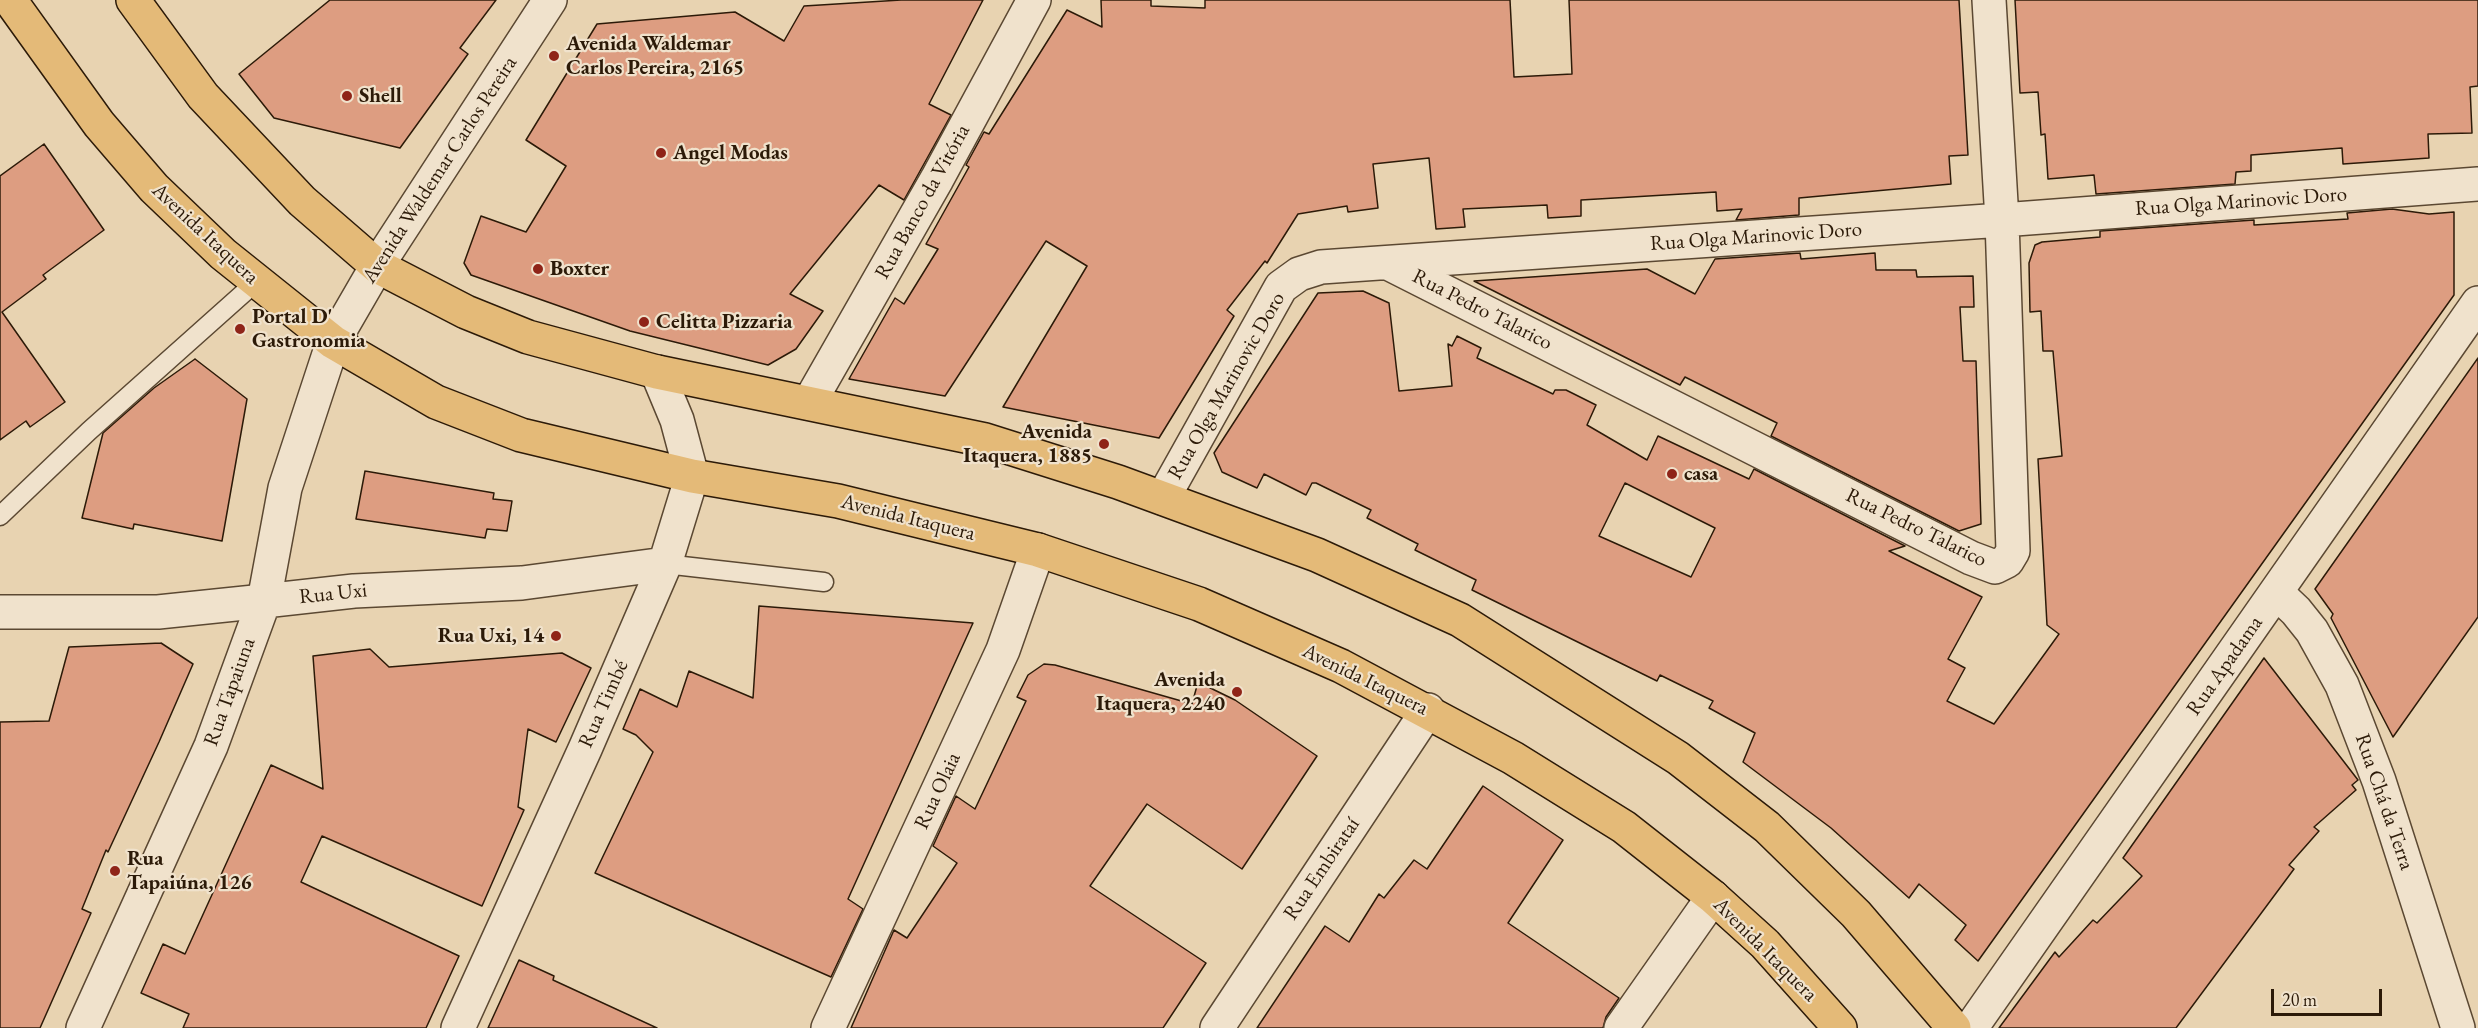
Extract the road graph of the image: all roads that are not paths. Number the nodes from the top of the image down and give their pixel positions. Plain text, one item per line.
1 (10, 0) edge
2 (133, 0) edge
3 (550, 0) edge
4 (1034, 0) edge
5 (1989, 0) edge
6 (2478, 184) edge
7 (2002, 220) junction
8 (1388, 262) junction
9 (377, 266) junction
10 (256, 282) junction
11 (2478, 303) edge
12 (333, 342) junction
13 (657, 372) junction
14 (809, 403) junction
15 (692, 476) junction
16 (1163, 498) junction
17 (0, 516) edge
18 (1038, 550) junction
19 (665, 564) junction
20 (824, 582) dead end
21 (2276, 592) junction
22 (264, 601) junction
23 (0, 612) edge
24 (1428, 710) junction
25 (1713, 897) junction
26 (83, 1028) edge
27 (458, 1028) edge
28 (828, 1028) edge
29 (1217, 1028) edge
30 (1621, 1028) edge
31 (1840, 1028) edge
32 (1954, 1028) edge
33 (1971, 1028) edge
34 (2458, 1028) edge

1 - 10 main road, Avenida Itaquera
2 - 9 main road
3 - 9 street, Avenida Waldemar Carlos Pereira
4 - 14 street, Rua Banco da Vitória
5 - 7 street, Rua Pedro Talarico
6 - 7 street, Rua Olga Marinovic Doro
7 - 8 street, Rua Olga Marinovic Doro
7 - 8 street, Rua Pedro Talarico
8 - 16 street, Rua Olga Marinovic Doro
9 - 12 street, Avenida Waldemar Carlos Pereira
9 - 13 main road
10 - 12 main road, Avenida Itaquera
10 - 17 lane
11 - 21 street, Rua Apadama
12 - 15 main road, Avenida Itaquera
12 - 22 street, Rua Tapaiuna
13 - 14 main road
13 - 15 street
14 - 16 main road
15 - 18 main road, Avenida Itaquera
15 - 19 street, Rua Timbé
16 - 32 main road
18 - 24 main road, Avenida Itaquera
18 - 28 street, Rua Olaia
19 - 20 lane
19 - 22 street, Rua Uxi
19 - 27 street, Rua Timbé
21 - 33 street, Rua Apadama
21 - 34 street, Rua Chá da Terra
22 - 23 street, Rua Uxi
22 - 26 street, Rua Tapaiuna
24 - 25 main road, Avenida Itaquera
24 - 29 street, Rua Embirataí
25 - 30 street
25 - 31 main road, Avenida Itaquera

